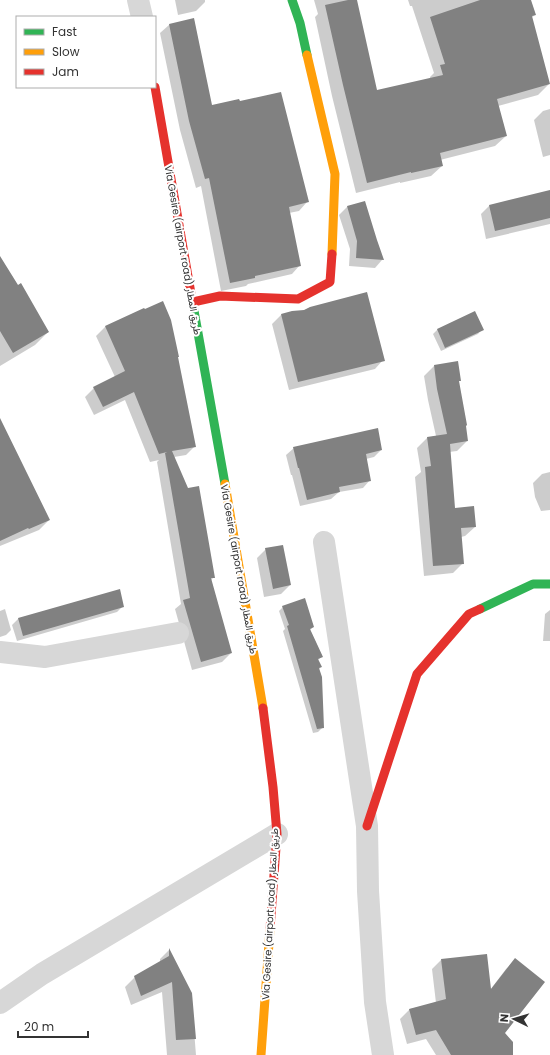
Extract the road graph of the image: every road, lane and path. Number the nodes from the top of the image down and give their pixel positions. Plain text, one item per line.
1 (138, 0) edge
2 (292, 0) edge
3 (142, 16) edge
4 (155, 88) edge
5 (193, 302) junction
6 (324, 542) dead end
7 (550, 584) edge
8 (178, 633) dead end
9 (0, 652) edge
10 (367, 826) junction
11 (277, 834) junction
12 (0, 1002) edge
13 (261, 1055) edge
14 (383, 1055) edge

1 - 3 street
2 - 5 street
4 - 5 street, Via Gesire (airport road) طريق المطار
5 - 11 street, Via Gesire (airport road) طريق المطار
6 - 10 street
7 - 10 street
8 - 9 street
10 - 14 street
11 - 12 street
11 - 13 street, Via Gesire (airport road) طريق المطار

